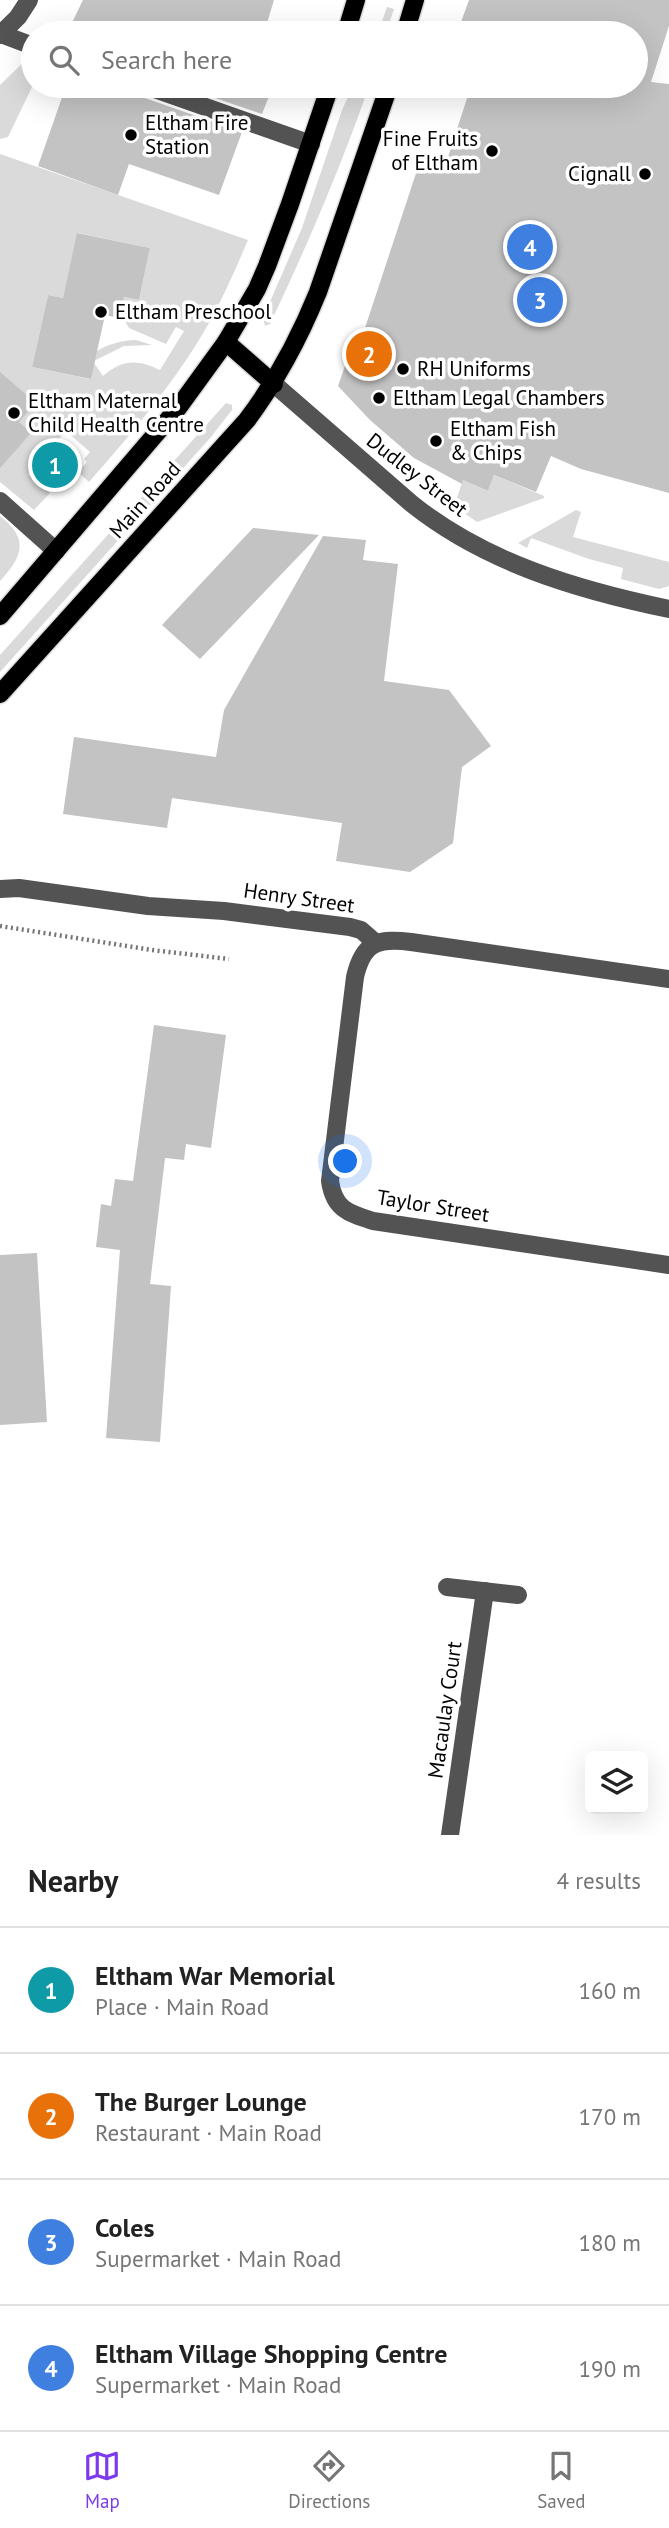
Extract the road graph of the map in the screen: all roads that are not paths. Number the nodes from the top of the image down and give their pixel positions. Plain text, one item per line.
1 (29, 0) edge
2 (356, 0) edge
3 (415, 0) edge
4 (350, 21) edge
5 (409, 21) edge
6 (1, 35) edge
7 (21, 42) edge
8 (180, 98) edge
9 (326, 98) edge
10 (384, 98) edge
11 (311, 144) junction
12 (226, 342) junction
13 (274, 384) junction
14 (0, 501) edge
15 (56, 551) junction
16 (669, 609) edge
17 (0, 615) edge
18 (0, 694) edge
19 (0, 889) edge
20 (376, 943) junction
21 (669, 979) edge
22 (669, 1265) edge
23 (447, 1587) dead end
24 (485, 1591) junction
25 (518, 1595) dead end
26 (450, 1835) edge

1 - 6 street
2 - 4 main road
3 - 5 main road
6 - 7 street
8 - 11 street
9 - 11 main road, Main Road
10 - 13 main road, Main Road
11 - 12 main road, Main Road
12 - 13 main road
12 - 15 main road, Main Road
13 - 16 street, Dudley Street
13 - 18 main road, Main Road
14 - 15 street
15 - 17 main road, Main Road
19 - 20 street, Henry Street
20 - 21 street
20 - 22 street, Taylor Street
23 - 24 street
24 - 25 street
24 - 26 street, Macaulay Court

